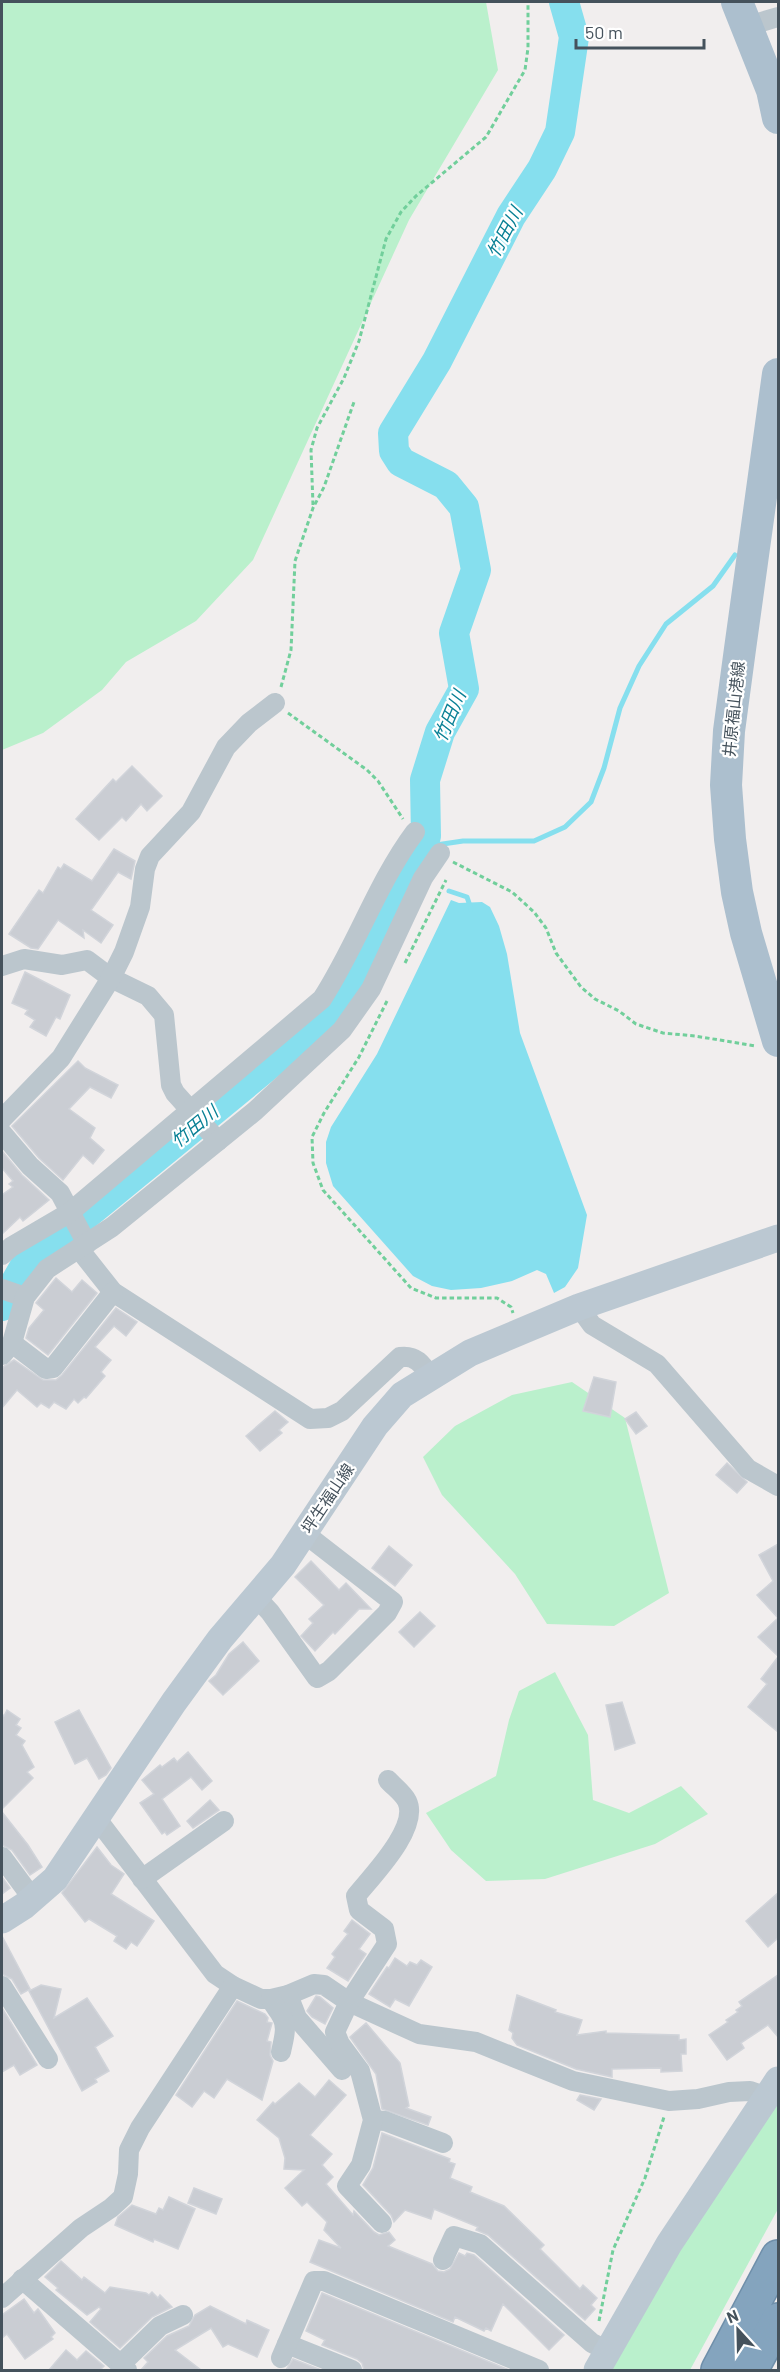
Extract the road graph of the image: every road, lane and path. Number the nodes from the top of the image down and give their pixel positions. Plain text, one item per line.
1 (528, 2) edge
2 (743, 14) edge
3 (778, 17) edge
4 (778, 118) edge
5 (778, 374) edge
6 (354, 402) dead end
7 (313, 508) junction
8 (275, 703) junction
9 (415, 832) joint
10 (447, 858) junction
11 (2, 966) edge
12 (402, 969) dead end
13 (111, 978) junction
14 (387, 1001) dead end
15 (772, 1044) edge
16 (193, 1112) junction
17 (2, 1119) edge
18 (2, 1133) edge
19 (215, 1138) junction
20 (70, 1215) junction
21 (778, 1238) edge
22 (83, 1243) junction
23 (2, 1255) edge
24 (2, 1289) edge
25 (113, 1292) junction
26 (23, 1296) junction
27 (579, 1307) junction
28 (521, 1332) junction
29 (7, 1349) edge
30 (430, 1376) junction
31 (778, 1486) edge
32 (304, 1533) junction
33 (256, 1597) junction
34 (388, 1780) dead end
35 (97, 1819) junction
36 (224, 1821) dead end
37 (2, 1857) edge
38 (142, 1880) junction
39 (33, 1899) junction
40 (2, 1920) edge
41 (2, 1986) edge
42 (232, 1986) junction
43 (280, 1997) junction
44 (349, 2002) junction
45 (281, 2052) dead end
46 (48, 2059) dead end
47 (342, 2070) dead end
48 (772, 2088) edge
49 (669, 2101) junction
50 (373, 2120) junction
51 (443, 2143) dead end
52 (382, 2223) dead end
53 (778, 2257) edge
54 (442, 2260) dead end
55 (22, 2279) junction
56 (2, 2298) edge
57 (183, 2315) dead end
58 (778, 2320) edge
59 (598, 2355) edge
60 (124, 2367) edge
61 (352, 2370) edge
62 (539, 2370) edge
63 (718, 2370) edge
64 (751, 2370) edge

1 - 7 path
2 - 3 street
2 - 4 main road
5 - 15 main road, 井原福山港線
6 - 7 path
7 - 8 path
8 - 9 path
8 - 13 street
9 - 16 street
10 - 12 path
10 - 15 path
10 - 19 street
11 - 13 street
13 - 16 street
13 - 17 street
14 - 28 path
16 - 19 street
16 - 20 street
18 - 20 street
19 - 22 street
20 - 22 street
20 - 23 street
21 - 27 main road, 坪生福山線
22 - 25 street
22 - 26 street
24 - 26 street
25 - 29 street
25 - 30 street
26 - 29 street
27 - 28 main road, 坪生福山線
27 - 31 street
28 - 30 main road, 坪生福山線
30 - 32 main road, 坪生福山線
32 - 33 main road, 坪生福山線
32 - 33 street
33 - 35 main road, 坪生福山線
34 - 44 street
35 - 38 street
35 - 39 main road, 坪生福山線
36 - 38 street
37 - 39 street
38 - 42 street
39 - 40 main road, 坪生福山線
41 - 46 street
42 - 43 street
42 - 55 street
43 - 44 street
43 - 45 street
43 - 47 street
44 - 49 street
44 - 50 street
48 - 49 street
48 - 59 main road
49 - 59 path
50 - 51 street
50 - 52 street
53 - 63 highway
54 - 59 street
55 - 56 street
55 - 60 street
57 - 60 street
58 - 64 highway
61 - 62 street

